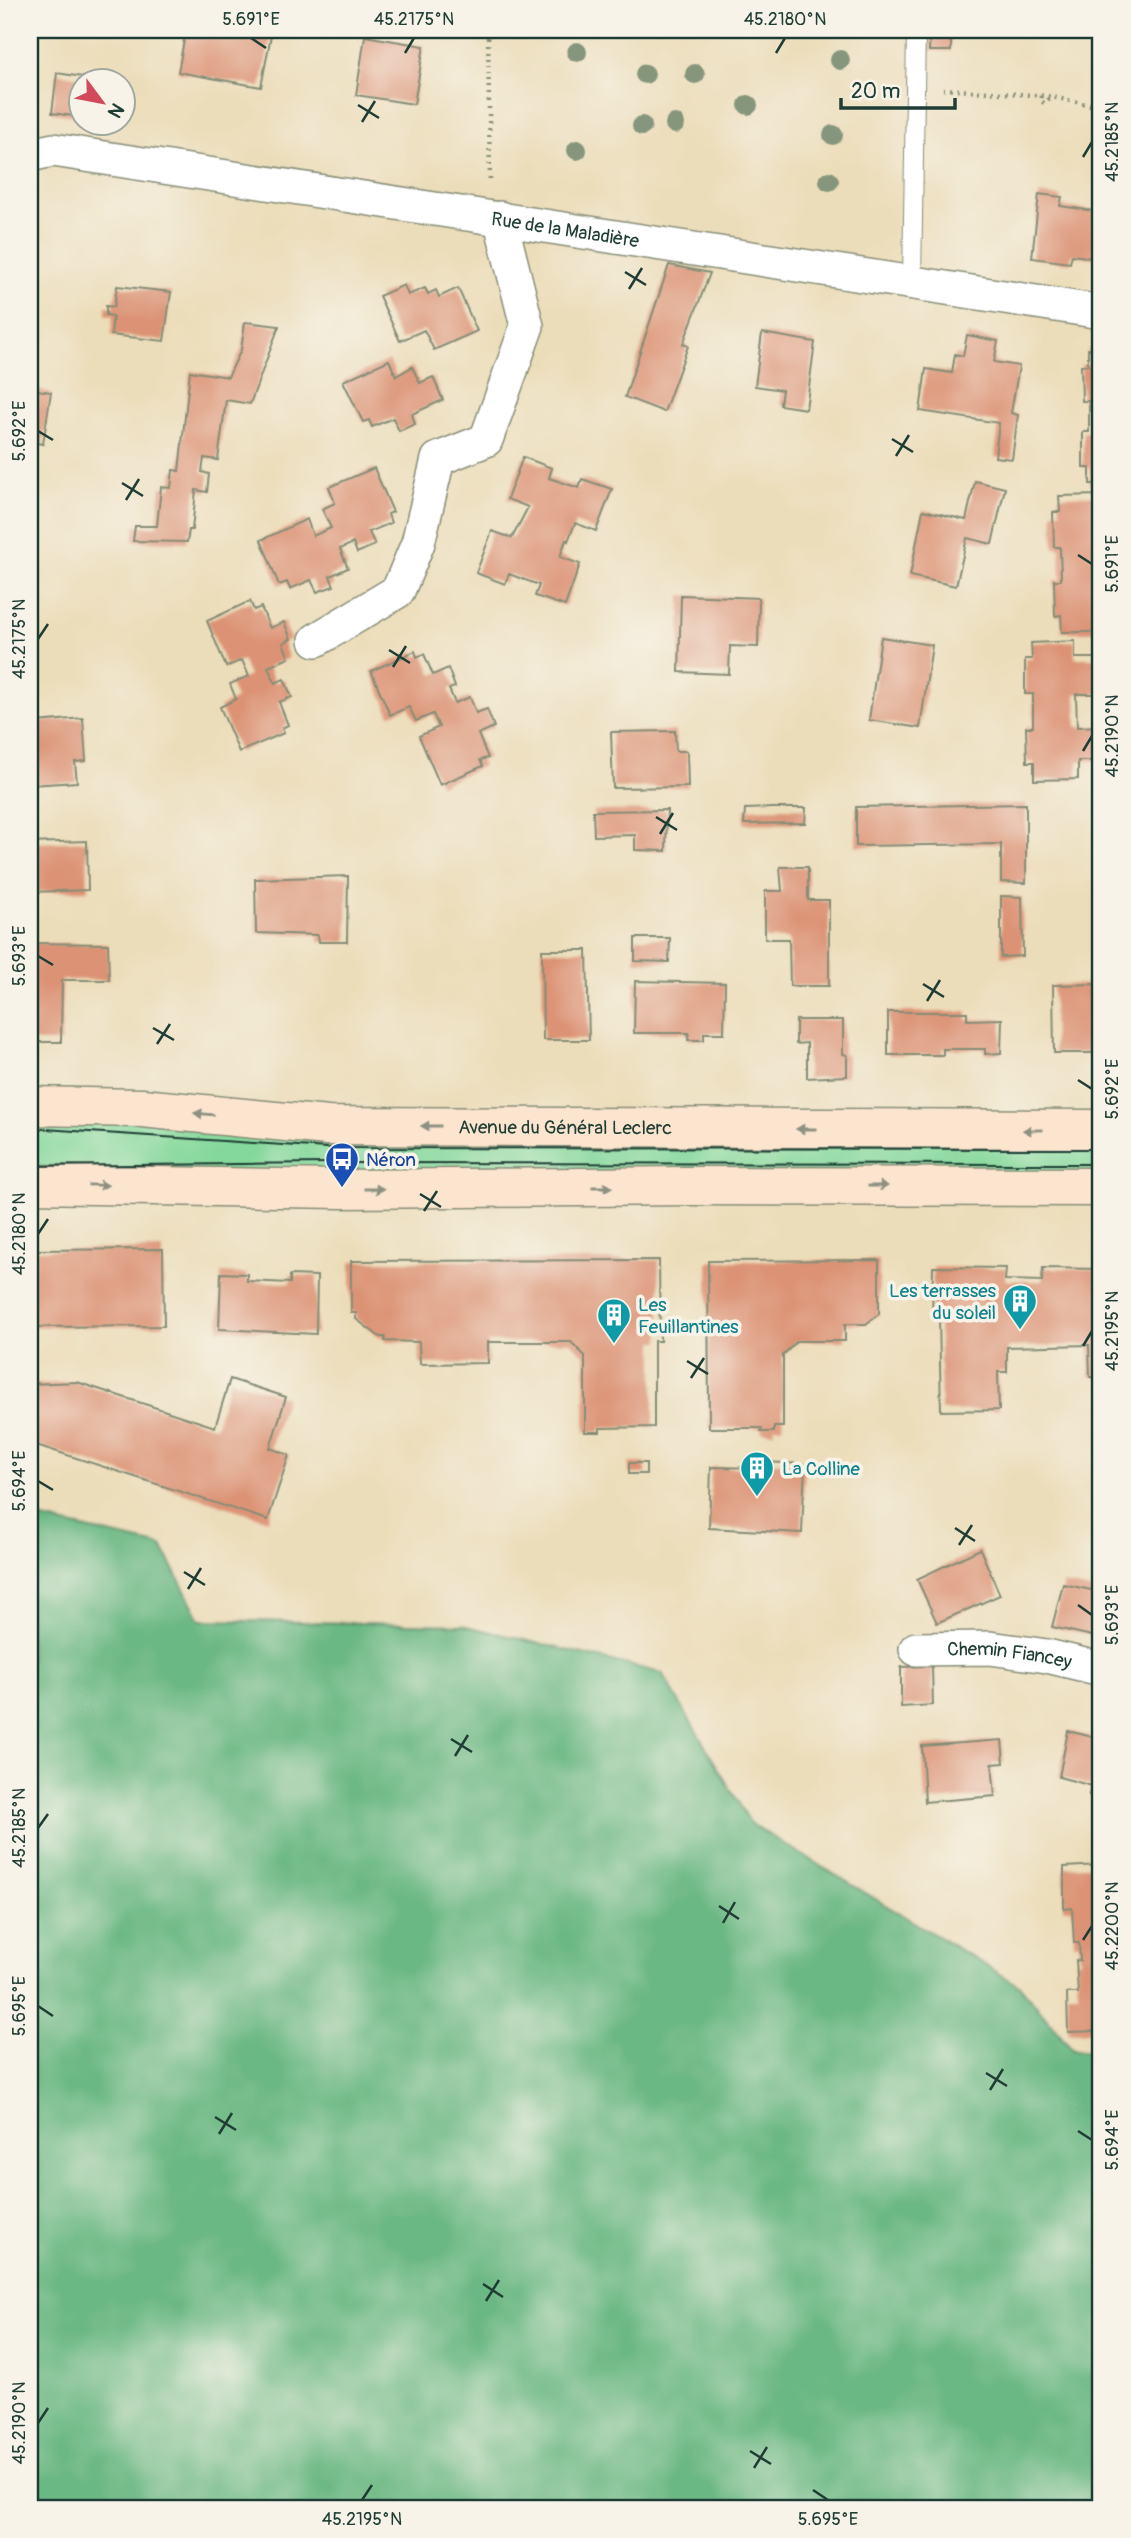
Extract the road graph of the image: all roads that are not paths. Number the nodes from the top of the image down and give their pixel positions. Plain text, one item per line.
1 (916, 30) edge
2 (30, 155) edge
3 (495, 202) junction
4 (912, 281) junction
5 (1101, 312) edge
6 (316, 640) dead end
7 (30, 1106) edge
8 (1101, 1129) edge
9 (30, 1184) edge
10 (1101, 1187) edge
11 (916, 1649) dead end
12 (1101, 1670) edge

1 - 4 lane
2 - 3 street, Rue de la Maladière
3 - 4 street, Rue de la Maladière
3 - 6 street
4 - 5 street, Rue de la Maladière
8 -> 7 main road, Avenue du Général Leclerc
9 -> 10 main road
11 - 12 street, Chemin Fiancey

